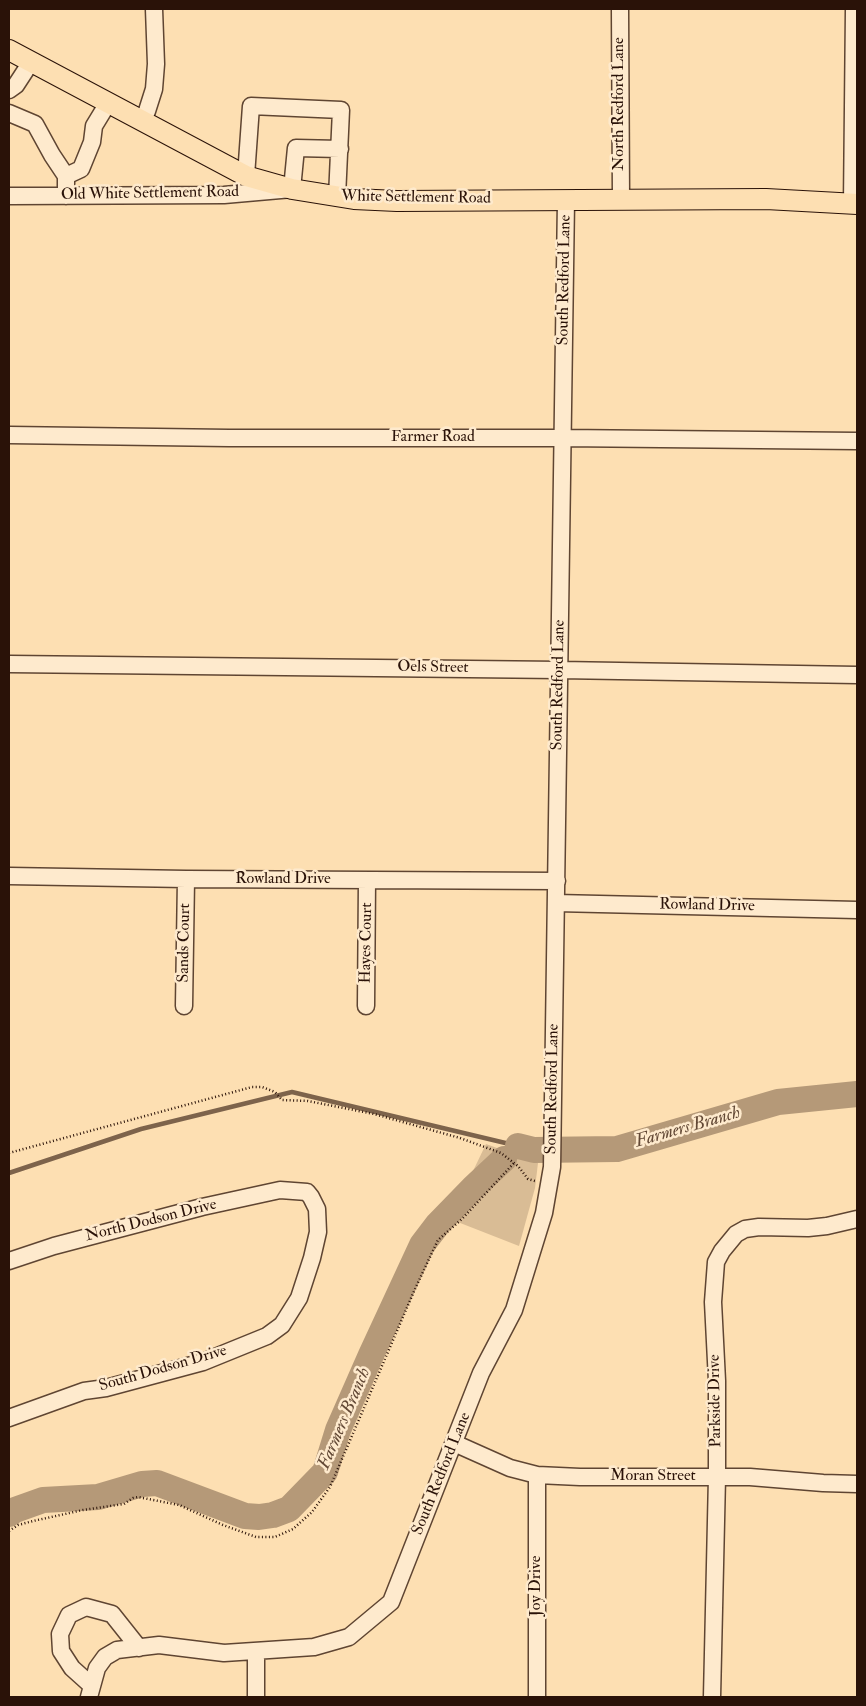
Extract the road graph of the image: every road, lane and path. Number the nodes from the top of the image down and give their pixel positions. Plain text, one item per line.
1 (154, 9) edge
2 (620, 9) edge
3 (854, 9) edge
4 (9, 50) edge
5 (31, 62) junction
6 (9, 90) edge
7 (108, 103) junction
8 (9, 113) edge
9 (142, 120) junction
10 (340, 150) junction
11 (66, 176) junction
12 (246, 176) junction
13 (292, 189) junction
14 (9, 196) edge
15 (66, 196) junction
16 (337, 197) junction
17 (621, 199) junction
18 (566, 200) junction
19 (855, 204) edge
20 (9, 435) edge
21 (563, 438) junction
22 (857, 441) edge
23 (9, 664) edge
24 (560, 670) junction
25 (857, 675) edge
26 (9, 876) edge
27 (186, 879) junction
28 (367, 880) junction
29 (557, 881) junction
30 (556, 903) junction
31 (857, 910) edge
32 (184, 1006) dead end
33 (366, 1006) dead end
34 (9, 1154) edge
35 (514, 1163) junction
36 (550, 1175) junction
37 (296, 1190) joint
38 (857, 1219) edge
39 (9, 1261) edge
40 (9, 1418) edge
41 (454, 1443) junction
42 (537, 1475) junction
43 (717, 1477) junction
44 (857, 1484) edge
45 (9, 1531) edge
46 (139, 1648) junction
47 (256, 1651) junction
48 (90, 1692) edge
49 (256, 1697) edge
50 (537, 1697) edge
51 (712, 1697) edge

1 - 9 street
2 - 17 street, North Redford Lane
3 - 19 street
4 - 5 main road, White Settlement Road
5 - 6 street
5 - 7 main road, White Settlement Road
7 - 9 main road, White Settlement Road
7 - 11 street
8 - 11 street
9 - 12 main road, White Settlement Road
10 - 12 street
10 - 13 street
10 - 16 street
11 - 15 street
12 - 13 main road, White Settlement Road
13 - 15 street, Old White Settlement Road
13 - 16 main road, White Settlement Road
14 - 15 street, Old White Settlement Road
16 - 18 main road, White Settlement Road
17 - 18 main road, White Settlement Road
17 - 19 main road, White Settlement Road
18 - 21 street, South Redford Lane
20 - 21 street, Farmer Road
21 - 22 street, Farmer Road
21 - 24 street, South Redford Lane
23 - 24 street, Oels Street
24 - 25 street, Oels Street
24 - 29 street, South Redford Lane
26 - 27 street, Rowland Drive
27 - 28 street, Rowland Drive
27 - 32 street, Sands Court
28 - 29 street, Rowland Drive
28 - 33 street, Hayes Court
29 - 30 street, South Redford Lane
30 - 31 street, Rowland Drive
30 - 36 street, South Redford Lane
34 - 35 path
35 - 36 path
35 - 45 path
36 - 41 street, South Redford Lane
37 - 39 street, North Dodson Drive
37 - 40 street, South Dodson Drive
38 - 43 street, Parkside Drive
41 - 42 street, Moran Street
41 - 47 street, South Redford Lane
42 - 43 street, Moran Street
42 - 50 street, Joy Drive
43 - 44 street, Moran Street
43 - 51 street, Parkside Drive
46 - 47 street, South Redford Lane
46 - 48 street, South Redford Lane
46 - 48 street
47 - 49 street

